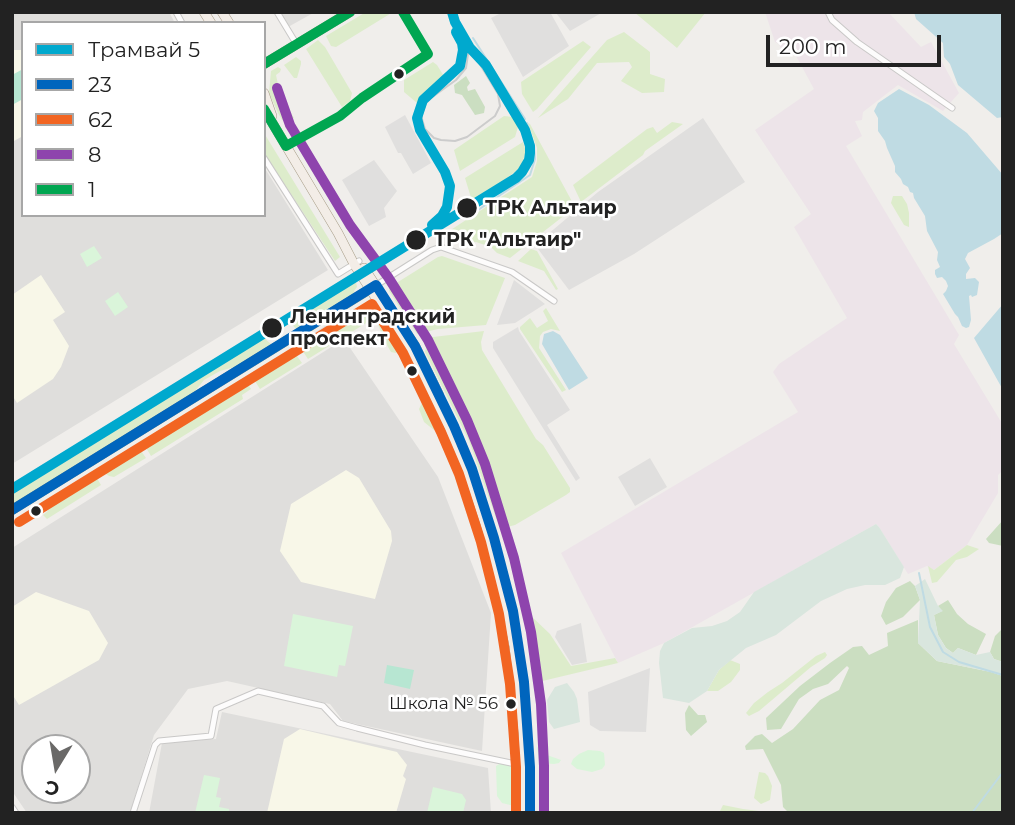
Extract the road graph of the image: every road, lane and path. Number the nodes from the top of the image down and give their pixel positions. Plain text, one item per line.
1 (277, 12) edge
2 (350, 12) edge
3 (828, 12) edge
4 (297, 45) junction
5 (266, 63) edge
6 (266, 98) edge
7 (952, 108) dead end
8 (266, 112) edge
9 (278, 131) junction
10 (266, 161) edge
11 (356, 263) junction
12 (373, 287) junction
13 (554, 301) dead end
14 (12, 510) edge
15 (527, 766) junction
16 (12, 807) edge
17 (16, 813) edge
18 (133, 813) edge
19 (527, 813) edge

1 - 4 street
2 - 4 street
3 - 7 street
4 - 5 street
6 - 9 main road
8 - 9 main road
9 - 11 main road
10 - 11 street
11 - 12 main road
12 - 13 street
12 - 14 street
12 - 15 main road
15 - 18 street
15 - 19 main road
16 - 17 street

